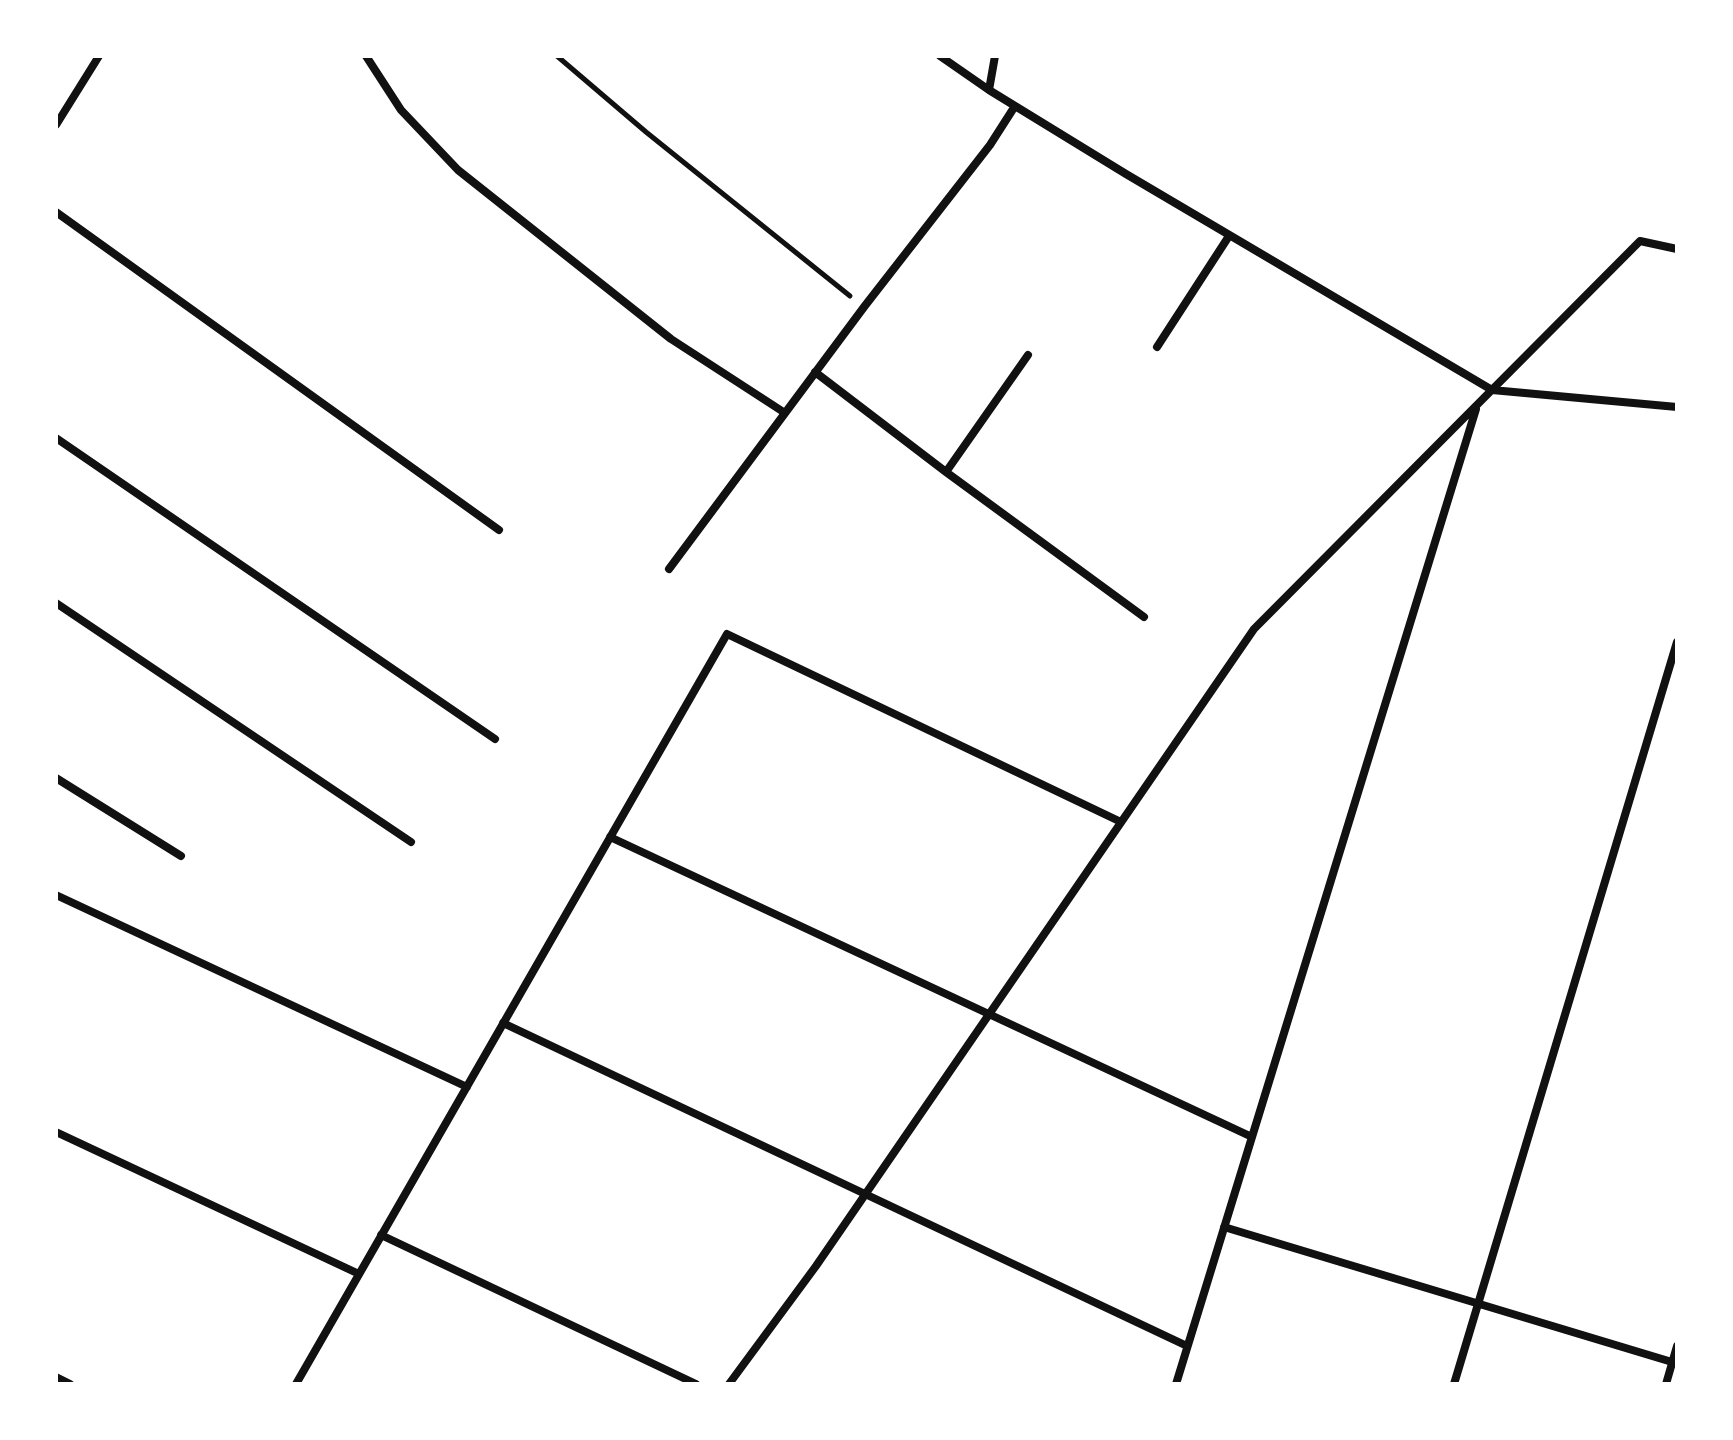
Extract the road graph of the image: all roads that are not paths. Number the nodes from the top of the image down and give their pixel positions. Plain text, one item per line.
1 (99, 56) edge
2 (366, 56) edge
3 (940, 56) edge
4 (995, 56) edge
5 (989, 90) junction
6 (1015, 106) junction
7 (56, 125) edge
8 (56, 212) edge
9 (1229, 236) junction
10 (1677, 249) edge
11 (1157, 347) dead end
12 (1028, 355) dead end
13 (815, 372) junction
14 (1492, 390) junction
15 (1477, 405) junction
16 (1677, 407) edge
17 (785, 413) junction
18 (56, 438) edge
19 (946, 472) junction
20 (499, 530) dead end
21 (669, 569) dead end
22 (56, 603) edge
23 (1144, 617) dead end
24 (1677, 642) edge
25 (495, 739) dead end
26 (56, 778) edge
27 (1121, 822) junction
28 (610, 837) junction
29 (411, 842) dead end
30 (181, 856) dead end
31 (56, 895) edge
32 (989, 1014) junction
33 (503, 1023) junction
34 (467, 1087) junction
35 (56, 1132) edge
36 (1252, 1137) junction
37 (865, 1194) junction
38 (1224, 1227) junction
39 (381, 1235) junction
40 (359, 1274) junction
41 (1478, 1304) junction
42 (1187, 1346) junction
43 (1677, 1346) edge
44 (1672, 1362) junction
45 (56, 1377) edge
46 (70, 1384) edge
47 (296, 1384) edge
48 (696, 1384) edge
49 (729, 1384) edge
50 (1176, 1384) edge
51 (1454, 1384) edge
52 (1666, 1384) edge

1 - 7 street
2 - 17 street
3 - 5 street
4 - 5 street
5 - 6 street
6 - 9 street
6 - 13 street
8 - 20 street
9 - 11 street
9 - 14 street
10 - 14 street
12 - 19 street
13 - 17 street
13 - 19 street
14 - 15 street
14 - 16 street
15 - 27 street
15 - 36 street
17 - 21 street
18 - 25 street
19 - 23 street
22 - 29 street
24 - 41 street
26 - 30 street
27 - 28 street
27 - 32 street
28 - 32 street
28 - 33 street
31 - 34 street
32 - 36 street
32 - 37 street
33 - 34 street
33 - 37 street
34 - 39 street
35 - 40 street
36 - 38 street
37 - 42 street
37 - 49 street
38 - 41 street
38 - 42 street
39 - 40 street
39 - 48 street
40 - 47 street
41 - 44 street
41 - 51 street
42 - 50 street
43 - 44 street
44 - 52 street
45 - 46 street

